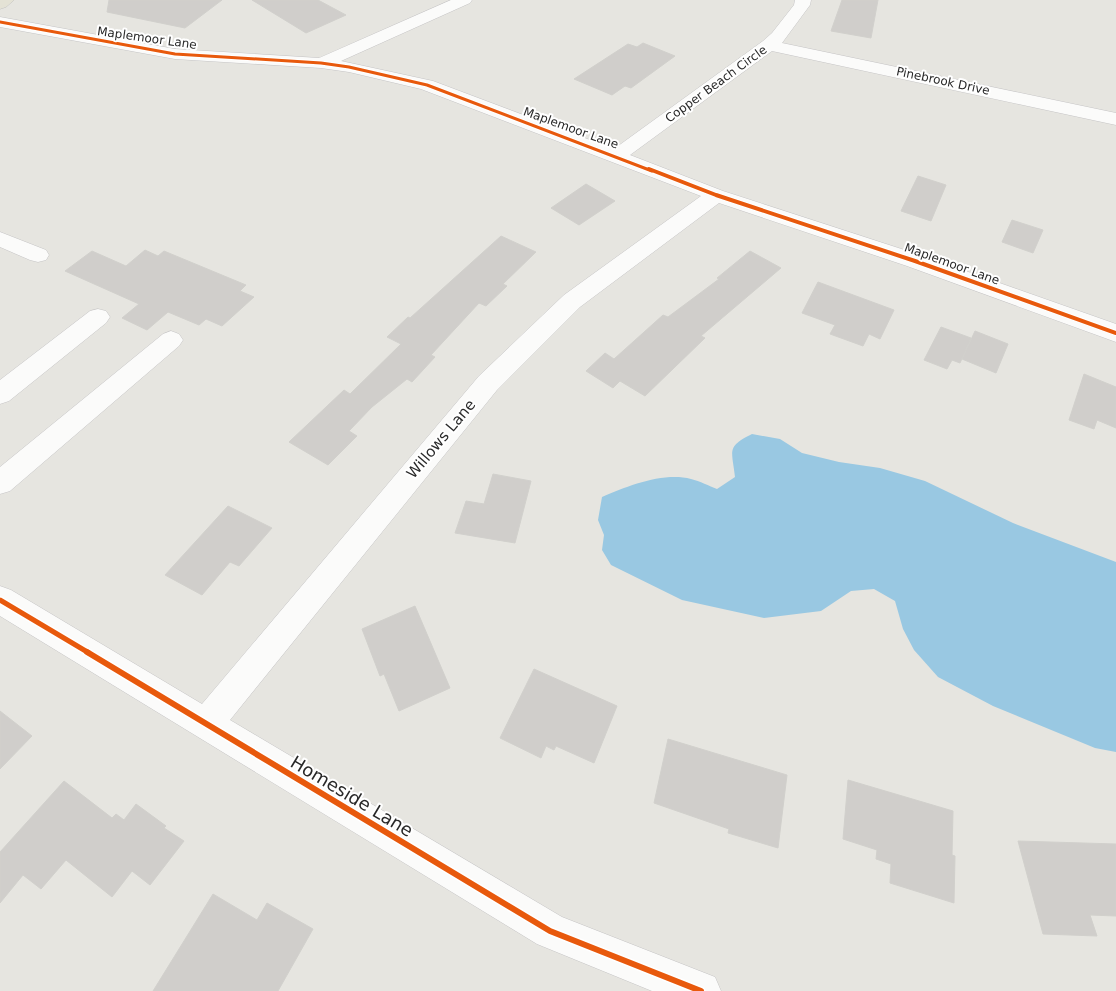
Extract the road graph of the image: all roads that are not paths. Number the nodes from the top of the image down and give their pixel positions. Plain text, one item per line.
1 (6, 0) edge
2 (464, 0) edge
3 (803, 0) edge
4 (0, 4) edge
5 (0, 22) edge
6 (769, 45) junction
7 (320, 63) junction
8 (1116, 119) edge
9 (617, 156) junction
10 (716, 194) junction
11 (0, 239) edge
12 (38, 255) dead end
13 (98, 317) dead end
14 (1116, 333) edge
15 (171, 340) dead end
16 (0, 394) edge
17 (0, 483) edge
18 (0, 600) edge
19 (206, 724) junction
20 (702, 991) edge

1 - 4 main road
2 - 7 street
3 - 6 street, Copper Beach Circle
5 - 7 street, Maplemoor Lane
6 - 8 street, Pinebrook Drive
6 - 9 street, Copper Beach Circle
7 - 9 street, Maplemoor Lane
9 - 10 street, Maplemoor Lane
10 - 14 street, Maplemoor Lane
10 - 19 street, Willows Lane
11 - 12 street
13 - 16 street
15 - 17 street
18 - 19 street, Homeside Lane
19 - 20 street, Homeside Lane

